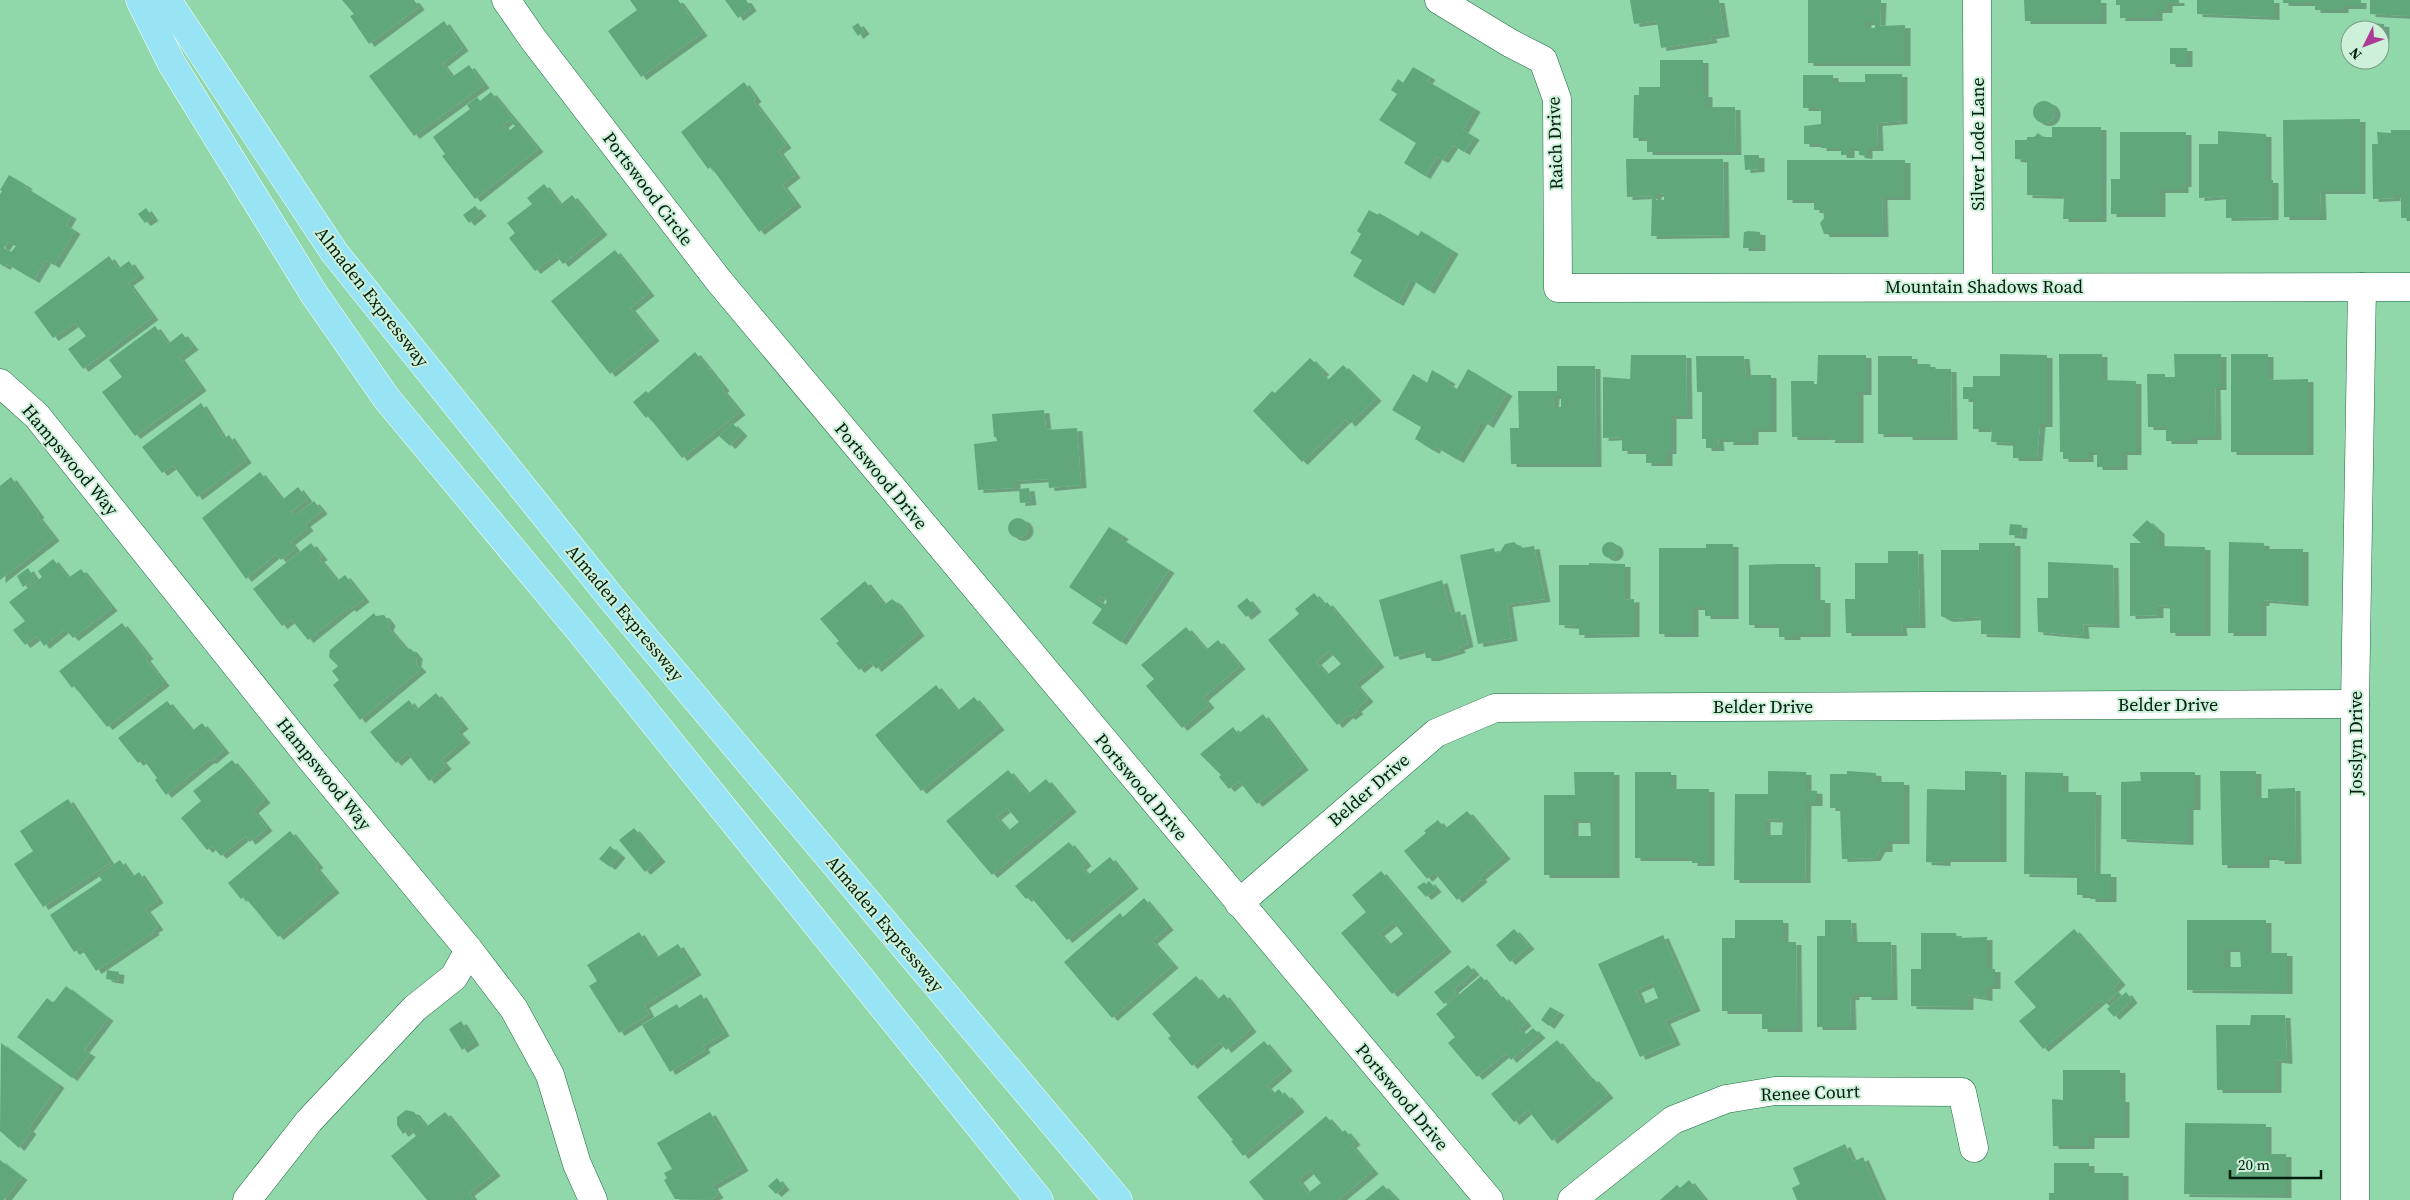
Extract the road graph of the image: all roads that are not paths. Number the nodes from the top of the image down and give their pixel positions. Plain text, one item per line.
1 (140, 0) edge
2 (166, 0) edge
3 (506, 0) edge
4 (1439, 0) edge
5 (1977, 0) edge
6 (2410, 286) edge
7 (1978, 287) junction
8 (2362, 287) junction
9 (1558, 288) joint
10 (795, 373) joint
11 (0, 383) edge
12 (2356, 704) junction
13 (1239, 903) junction
14 (469, 950) junction
15 (1974, 1148) dead end
16 (247, 1200) edge
17 (592, 1200) edge
18 (1039, 1200) edge
19 (1118, 1200) edge
20 (1489, 1200) edge
21 (1572, 1200) edge
22 (2355, 1200) edge

1 - 18 main road
2 - 19 main road, Almaden Expressway
3 - 10 street, Portswood Circle
4 - 9 street, Raich Drive
5 - 7 street, Silver Lode Lane
6 - 8 street, Mountain Shadows Road
7 - 8 street, Mountain Shadows Road
7 - 9 street, Mountain Shadows Road
8 - 12 street, Josslyn Drive
10 - 13 street, Portswood Drive
11 - 14 street, Hampswood Way
12 - 13 street, Belder Drive
12 - 22 street, Josslyn Drive
13 - 20 street, Portswood Drive
14 - 16 street
14 - 17 street, Hampswood Way
15 - 21 street, Renee Court

